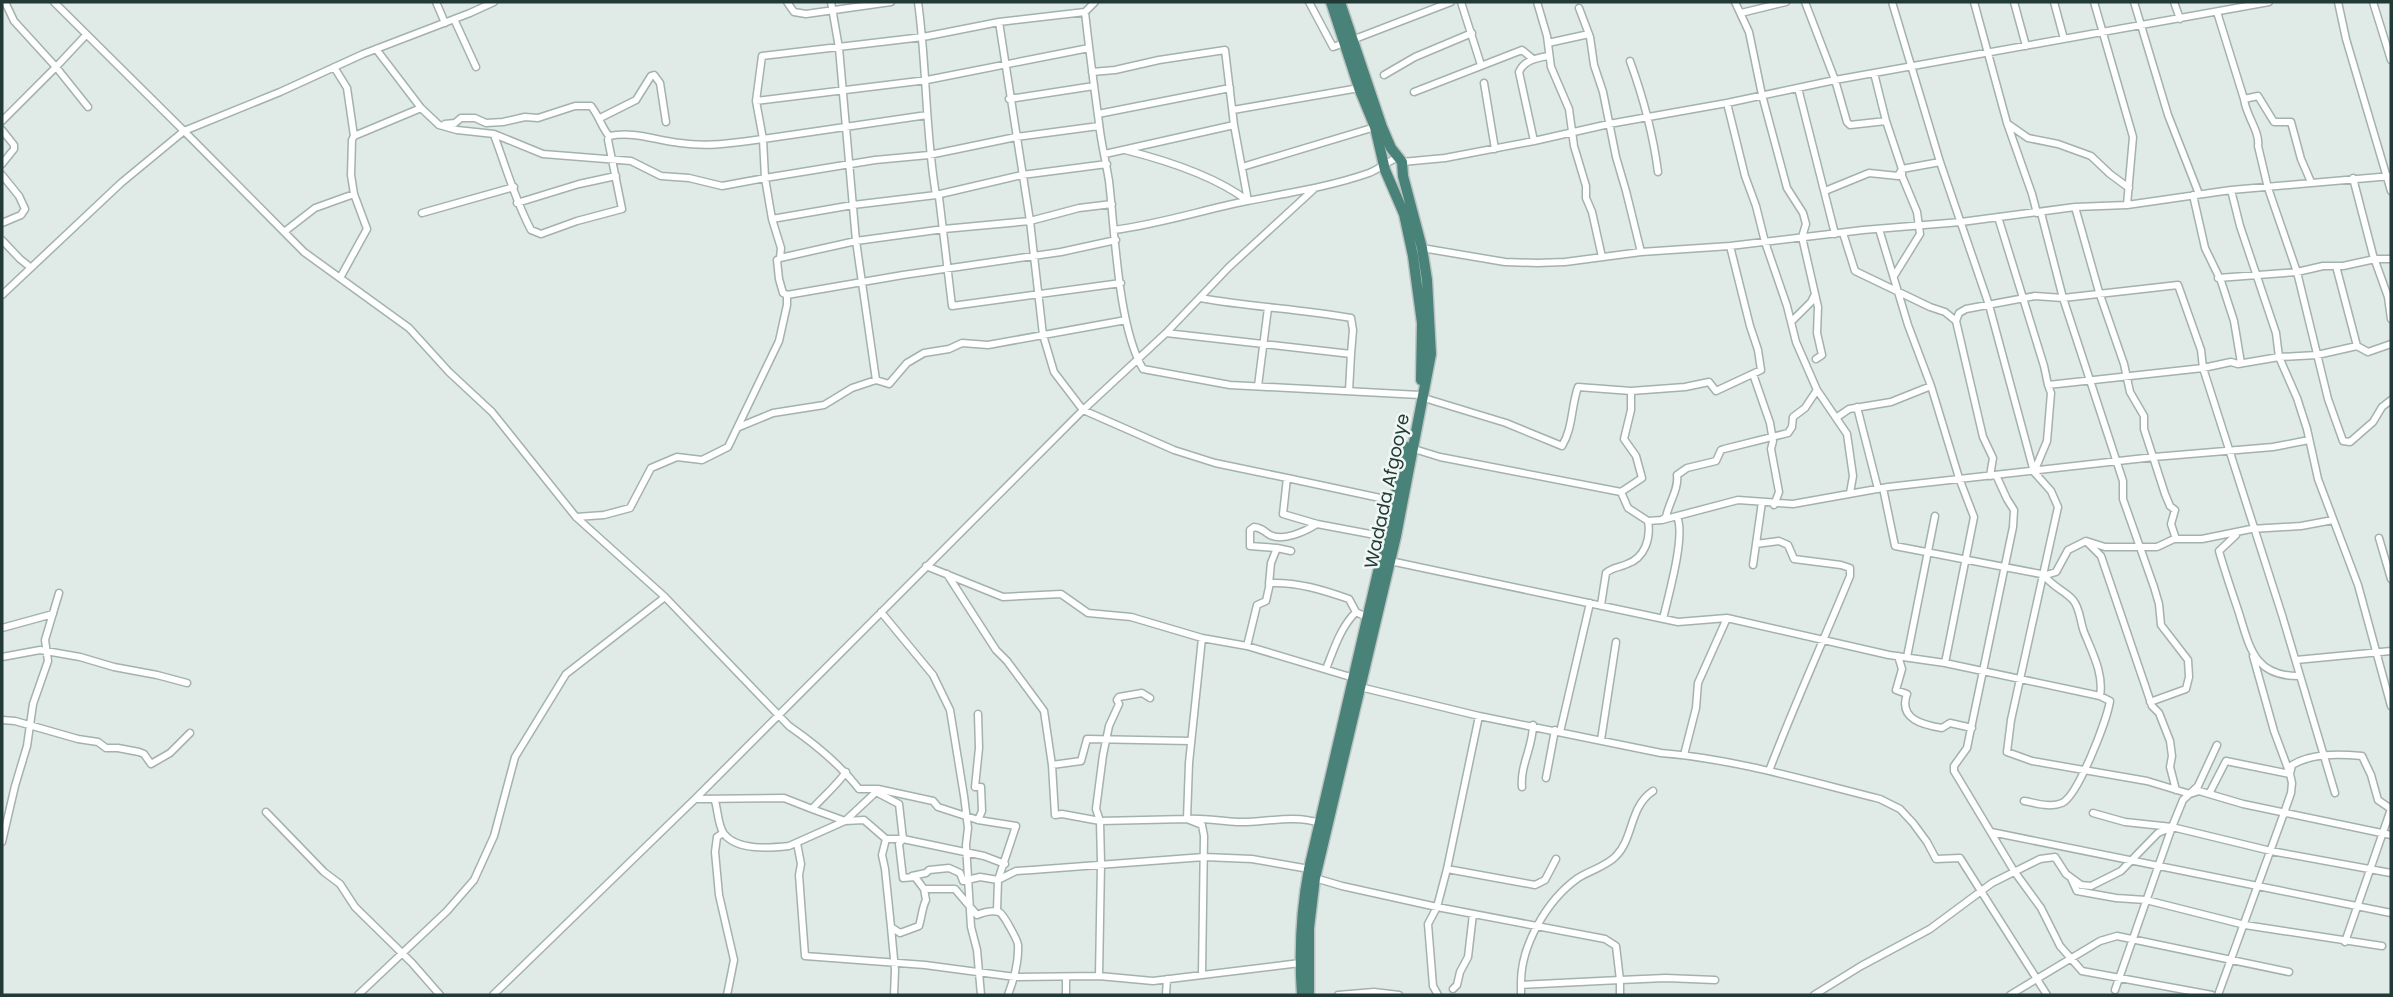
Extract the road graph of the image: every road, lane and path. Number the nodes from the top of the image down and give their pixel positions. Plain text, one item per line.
1 (5, 2) edge
2 (54, 2) edge
3 (436, 2) edge
4 (494, 2) edge
5 (787, 2) edge
6 (891, 2) edge
7 (918, 2) edge
8 (1095, 2) edge
9 (1309, 2) edge
10 (1339, 2) edge
11 (1451, 2) edge
12 (1461, 2) edge
13 (1538, 2) edge
14 (1735, 2) edge
15 (1786, 2) edge
16 (1805, 2) edge
17 (1892, 2) edge
18 (1974, 2) edge
19 (2014, 2) edge
20 (2054, 2) edge
21 (2094, 2) edge
22 (2134, 2) edge
23 (2174, 2) edge
24 (2269, 2) edge
25 (2338, 2) edge
26 (2373, 2) edge
27 (832, 5) edge
28 (1579, 8) dead end
29 (1086, 12) junction
30 (2217, 12) junction
31 (1741, 13) junction
32 (454, 19) junction
33 (2180, 19) junction
34 (999, 22) junction
35 (445, 23) junction
36 (2142, 26) junction
37 (1472, 33) junction
38 (2104, 33) junction
39 (1589, 34) junction
40 (86, 35) junction
41 (923, 37) junction
42 (2064, 39) junction
43 (1348, 41) junction
44 (1548, 43) junction
45 (2026, 46) junction
46 (839, 48) junction
47 (1088, 48) junction
48 (376, 49) junction
49 (1988, 52) junction
50 (1548, 56) junction
51 (1533, 59) junction
52 (2391, 60) edge
53 (1630, 61) dead end
54 (1004, 64) junction
55 (1482, 65) junction
56 (56, 66) junction
57 (1912, 66) junction
58 (334, 67) junction
59 (476, 67) dead end
60 (1092, 72) junction
61 (1874, 73) junction
62 (1384, 75) dead end
63 (927, 80) junction
64 (1835, 80) junction
65 (1484, 83) dead end
66 (1094, 86) junction
67 (1230, 88) junction
68 (1359, 88) junction
69 (1798, 88) junction
70 (842, 89) junction
71 (1414, 93) dead end
72 (1762, 95) junction
73 (1009, 99) junction
74 (2244, 99) junction
75 (756, 101) junction
76 (1727, 103) junction
77 (88, 107) dead end
78 (421, 108) junction
79 (1233, 110) junction
80 (1098, 114) junction
81 (927, 115) junction
82 (1648, 117) junction
83 (600, 118) junction
84 (2, 121) edge
85 (1886, 121) junction
86 (666, 122) dead end
87 (2007, 123) junction
88 (1609, 124) junction
89 (439, 125) junction
90 (1234, 125) junction
91 (846, 126) junction
92 (1099, 126) junction
93 (1375, 127) junction
94 (2, 130) edge
95 (184, 131) junction
96 (1573, 133) junction
97 (494, 134) junction
98 (354, 136) junction
99 (609, 136) junction
100 (1016, 137) junction
101 (763, 139) junction
102 (1534, 141) junction
103 (1495, 149) junction
104 (1125, 150) junction
105 (1105, 154) junction
106 (929, 155) junction
107 (613, 160) junction
108 (1400, 160) junction
109 (1940, 162) junction
110 (1383, 163) junction
111 (2, 164) edge
112 (1107, 164) junction
113 (850, 165) junction
114 (1242, 167) junction
115 (1902, 169) junction
116 (1373, 172) junction
117 (1658, 172) dead end
118 (2, 175) edge
119 (1022, 175) junction
120 (616, 176) junction
121 (1403, 176) junction
122 (2389, 176) edge
123 (765, 177) junction
124 (1388, 177) junction
125 (2353, 178) junction
126 (2311, 182) junction
127 (514, 187) junction
128 (2129, 188) junction
129 (2268, 188) junction
130 (1314, 189) junction
131 (1825, 191) junction
132 (2231, 191) junction
133 (2391, 191) edge
134 (354, 194) junction
135 (936, 194) junction
136 (2196, 195) junction
137 (1248, 201) junction
138 (517, 203) junction
139 (1112, 204) junction
140 (853, 205) junction
141 (2127, 205) junction
142 (2074, 207) junction
143 (422, 213) dead end
144 (2039, 213) junction
145 (1998, 217) junction
146 (772, 219) junction
147 (1030, 221) junction
148 (1961, 222) junction
149 (2, 223) edge
150 (1917, 225) junction
151 (944, 229) junction
152 (1879, 229) junction
153 (1114, 230) junction
154 (284, 232) junction
155 (1843, 233) junction
156 (1835, 234) junction
157 (1802, 237) junction
158 (2, 240) edge
159 (1116, 240) junction
160 (856, 241) junction
161 (1765, 242) junction
162 (1730, 246) junction
163 (1422, 248) junction
164 (1640, 252) junction
165 (1034, 256) junction
166 (1602, 257) junction
167 (780, 258) junction
168 (2375, 259) junction
169 (2391, 259) edge
170 (2336, 266) junction
171 (30, 267) junction
172 (947, 269) junction
173 (2297, 272) junction
174 (1894, 276) junction
175 (2258, 276) junction
176 (340, 278) junction
177 (2218, 278) junction
178 (861, 282) junction
179 (1121, 283) junction
180 (1898, 292) junction
181 (2099, 292) junction
182 (2, 295) edge
183 (787, 295) junction
184 (1039, 295) junction
185 (1814, 296) junction
186 (1200, 298) junction
187 (2024, 298) junction
188 (2063, 298) junction
189 (1989, 305) junction
190 (1268, 308) junction
191 (2391, 319) edge
192 (1126, 320) junction
193 (1792, 321) junction
194 (1956, 321) junction
195 (1166, 333) junction
196 (1043, 335) junction
197 (2391, 344) edge
198 (1263, 345) junction
199 (2357, 346) junction
200 (1351, 354) junction
201 (2318, 355) junction
202 (2279, 357) junction
203 (1816, 359) dead end
204 (1137, 360) junction
205 (2241, 363) junction
206 (2203, 368) junction
207 (1753, 374) junction
208 (2127, 377) junction
209 (876, 380) junction
210 (2090, 382) junction
211 (2048, 385) junction
212 (1258, 386) junction
213 (1931, 386) junction
214 (1817, 390) junction
215 (1349, 391) junction
216 (1631, 391) junction
217 (1422, 396) junction
218 (2391, 400) edge
219 (1857, 407) junction
220 (1083, 410) junction
221 (1836, 418) junction
222 (738, 427) junction
223 (1773, 437) junction
224 (2309, 440) junction
225 (1414, 449) junction
226 (2231, 452) junction
227 (2154, 457) junction
228 (2116, 461) junction
229 (2034, 472) junction
230 (1993, 476) junction
231 (1287, 478) junction
232 (1959, 478) junction
233 (1880, 488) junction
234 (1621, 492) junction
235 (1850, 493) junction
236 (1394, 501) junction
237 (1762, 502) junction
238 (1774, 505) junction
239 (1935, 516) dead end
240 (576, 517) junction
241 (1677, 517) junction
242 (1662, 520) junction
243 (2333, 520) junction
244 (1647, 521) junction
245 (1317, 524) junction
246 (2255, 530) junction
247 (2237, 534) junction
248 (1386, 537) junction
249 (2379, 538) dead end
250 (2176, 539) junction
251 (2086, 541) junction
252 (1756, 544) junction
253 (2140, 546) junction
254 (1277, 548) junction
255 (1291, 551) dead end
256 (1928, 552) junction
257 (1966, 560) junction
258 (1390, 561) junction
259 (1753, 565) dead end
260 (926, 566) junction
261 (2005, 568) junction
262 (947, 574) junction
263 (2043, 575) junction
264 (2391, 579) edge
265 (1269, 584) junction
266 (59, 593) dead end
267 (664, 597) junction
268 (1590, 603) junction
269 (1601, 605) junction
270 (881, 612) junction
271 (1356, 612) junction
272 (53, 614) junction
273 (1368, 618) junction
274 (1727, 618) junction
275 (1663, 619) junction
276 (2, 628) edge
277 (1202, 638) junction
278 (1824, 640) junction
279 (1616, 642) dead end
280 (1247, 646) junction
281 (47, 651) junction
282 (2391, 651) edge
283 (2377, 653) junction
284 (1898, 656) junction
285 (2253, 656) junction
286 (2, 657) edge
287 (1907, 657) junction
288 (2296, 660) junction
289 (1945, 663) junction
290 (1326, 670) junction
291 (1983, 671) junction
292 (2300, 676) junction
293 (2021, 678) junction
294 (187, 683) dead end
295 (1357, 683) junction
296 (2100, 696) junction
297 (1150, 698) dead end
298 (2150, 702) junction
299 (2391, 706) edge
300 (978, 714) dead end
301 (778, 715) junction
302 (1479, 716) junction
303 (2, 720) edge
304 (30, 725) junction
305 (1533, 725) junction
306 (1972, 728) junction
307 (1557, 731) junction
308 (190, 733) dead end
309 (1106, 740) junction
310 (1601, 740) junction
311 (1191, 741) junction
312 (2217, 745) dead end
313 (1684, 755) junction
314 (2322, 755) junction
315 (1052, 765) junction
316 (2084, 769) junction
317 (1769, 771) junction
318 (846, 772) junction
319 (2290, 774) junction
320 (1546, 778) dead end
321 (1522, 788) dead end
322 (876, 790) junction
323 (2176, 790) junction
324 (1653, 792) dead end
325 (2335, 793) dead end
326 (2190, 794) junction
327 (2209, 794) junction
328 (695, 799) junction
329 (715, 801) junction
330 (2024, 801) dead end
331 (812, 809) junction
332 (266, 812) dead end
333 (2093, 813) dead end
334 (2284, 813) junction
335 (966, 816) junction
336 (1187, 819) junction
337 (978, 820) junction
338 (845, 821) junction
339 (1100, 821) junction
340 (1320, 823) junction
341 (2172, 827) junction
342 (1991, 832) junction
343 (2382, 832) junction
344 (723, 833) junction
345 (2391, 835) edge
346 (886, 839) junction
347 (903, 839) junction
348 (2, 842) edge
349 (797, 843) junction
350 (2271, 851) junction
351 (967, 853) junction
352 (1204, 857) junction
353 (1556, 859) dead end
354 (2133, 860) junction
355 (1101, 863) junction
356 (1005, 864) junction
357 (2158, 866) junction
358 (1447, 869) junction
359 (2370, 869) junction
360 (2014, 871) junction
361 (2391, 873) edge
362 (1312, 874) junction
363 (903, 878) junction
364 (2071, 878) junction
365 (969, 880) junction
366 (998, 880) junction
367 (2258, 887) junction
368 (924, 889) junction
369 (1980, 891) junction
370 (2146, 900) junction
371 (970, 906) junction
372 (1437, 907) junction
373 (2357, 907) junction
374 (997, 911) junction
375 (2391, 913) edge
376 (1473, 914) junction
377 (2245, 925) junction
378 (891, 927) junction
379 (1537, 927) junction
380 (2132, 940) junction
381 (2345, 942) junction
382 (2382, 946) dead end
383 (402, 953) junction
384 (2232, 959) junction
385 (2071, 960) junction
386 (1300, 962) junction
387 (894, 963) junction
388 (978, 971) junction
389 (2289, 972) dead end
390 (1202, 974) junction
391 (1099, 976) junction
392 (2120, 976) junction
393 (1014, 977) junction
394 (1066, 977) junction
395 (1167, 979) junction
396 (1620, 980) junction
397 (1715, 980) dead end
398 (2037, 980) junction
399 (1521, 985) junction
400 (1453, 989) dead end
401 (2115, 990) dead end
402 (358, 995) edge
403 (440, 995) edge
404 (493, 995) edge
405 (727, 995) edge
406 (894, 995) edge
407 (981, 995) edge
408 (1008, 995) edge
409 (1066, 995) edge
410 (1166, 995) edge
411 (1302, 995) edge
412 (1309, 995) edge
413 (1338, 995) edge
414 (1399, 995) edge
415 (1438, 995) edge
416 (1521, 995) edge
417 (1620, 995) edge
418 (1815, 995) edge
419 (2010, 995) edge
420 (2047, 995) edge
421 (2212, 995) edge
422 (2218, 995) edge

1 - 56 street
2 - 40 street
3 - 35 street
4 - 32 street
5 - 27 street
6 - 27 street
7 - 41 street
8 - 29 street
9 - 43 street
10 - 43 highway, Wadada Afgooye
11 - 43 street
12 - 37 street
13 - 44 street
14 - 31 street
15 - 31 street
16 - 64 street
17 - 57 street
18 - 49 street
19 - 45 street
20 - 42 street
21 - 38 street
22 - 36 street
23 - 33 street
24 - 30 street
25 - 122 street
26 - 52 street
27 - 46 street
28 - 39 street
29 - 34 street
29 - 47 street
30 - 33 street
30 - 74 street
31 - 72 street
32 - 35 street
32 - 59 street
33 - 36 street
34 - 41 street
34 - 54 street
35 - 48 street
36 - 38 street
36 - 136 street
37 - 55 street
37 - 62 street
38 - 42 street
38 - 128 street
39 - 44 street
39 - 88 street
40 - 56 street
40 - 95 street
41 - 46 street
41 - 63 street
42 - 45 street
43 - 68 highway, Wadada Afgooye
43 - 108 highway, Wadada Afgooye
44 - 50 street
45 - 49 street
46 - 70 street
46 - 75 street
47 - 54 street
47 - 60 street
48 - 58 street
48 - 78 street
49 - 57 street
49 - 87 street
50 - 51 street
50 - 96 street
51 - 55 street
51 - 102 street
53 - 82 street
54 - 63 street
54 - 73 street
55 - 71 street
56 - 77 street
56 - 84 street
57 - 61 street
57 - 109 street
58 - 95 street
58 - 98 street
60 - 66 street
60 - 67 street
61 - 64 street
61 - 85 street
63 - 70 street
63 - 81 street
64 - 69 street
64 - 85 street
65 - 103 street
66 - 73 street
66 - 80 street
67 - 79 street
67 - 80 street
68 - 79 street
68 - 93 highway, Wadada Afgooye
69 - 72 street
69 - 131 street
70 - 75 street
70 - 91 street
72 - 76 street
72 - 157 street
73 - 100 street
74 - 126 street
74 - 129 street
75 - 101 street
76 - 82 street
76 - 161 street
78 - 89 street
78 - 98 street
79 - 90 street
80 - 92 street
81 - 91 street
81 - 106 street
82 - 88 street
82 - 117 street
83 - 86 street
83 - 89 street
83 - 99 street
85 - 115 street
87 - 128 street
87 - 144 street
88 - 96 street
88 - 164 street
89 - 97 street
90 - 104 street
90 - 114 street
91 - 101 street
91 - 113 street
92 - 100 street
92 - 105 street
93 - 110 highway, Wadada Afgooye
93 - 114 street
94 - 111 street
95 - 154 street
95 - 171 street
96 - 102 street
96 - 166 street
97 - 107 street
97 - 127 street
98 - 134 street
99 - 101 street
99 - 107 street
100 - 106 street
100 - 119 street
101 - 123 street
102 - 103 street
103 - 108 street
104 - 105 street
104 - 137 street
105 - 112 street
106 - 113 street
106 - 135 street
107 - 120 street
107 - 123 street
108 - 110 street
108 - 121 highway, Wadada Afgooye
109 - 115 street
109 - 148 street
110 - 116 street
110 - 124 highway, Wadada Afgooye
112 - 119 street
112 - 139 street
113 - 123 street
113 - 140 street
114 - 137 street
115 - 131 street
115 - 150 street
116 - 124 street
116 - 130 street
118 - 149 street
119 - 135 street
119 - 147 street
120 - 138 street
120 - 138 street
121 - 124 street
121 - 163 highway, Wadada Afgooye
122 - 125 street
122 - 133 street
123 - 146 street
124 - 217 highway, Wadada Afgooye
125 - 126 street
125 - 168 street
126 - 129 street
127 - 138 street
127 - 143 street
128 - 141 street
129 - 132 street
129 - 173 street
130 - 137 street
130 - 186 street
131 - 156 street
132 - 136 street
132 - 175 street
134 - 154 street
134 - 176 street
135 - 140 street
135 - 151 street
136 - 141 street
136 - 177 street
137 - 153 street
139 - 147 street
139 - 153 street
140 - 146 street
140 - 160 street
141 - 142 street
142 - 144 street
142 - 181 street
144 - 145 street
144 - 188 street
145 - 148 street
145 - 187 street
146 - 167 street
147 - 151 street
147 - 165 street
148 - 150 street
148 - 189 street
150 - 152 street
150 - 174 street
151 - 160 street
151 - 172 street
152 - 155 street
152 - 174 street
153 - 159 street
154 - 176 street
155 - 156 street
155 - 180 street
156 - 157 street
157 - 161 street
157 - 185 street
158 - 171 street
159 - 165 street
159 - 179 street
160 - 167 street
160 - 178 street
161 - 162 street
161 - 193 street
162 - 164 street
162 - 207 street
163 - 166 street
163 - 217 highway, Wadada Afgooye
164 - 166 street
165 - 172 street
165 - 184 street
167 - 183 street
168 - 169 street
168 - 170 street
168 - 191 street
170 - 173 street
170 - 199 street
171 - 182 street
172 - 178 street
172 - 184 street
173 - 175 street
173 - 201 street
174 - 180 street
175 - 177 street
175 - 202 street
176 - 240 street
177 - 205 street
178 - 183 street
178 - 209 street
179 - 184 street
179 - 192 street
180 - 194 street
180 - 213 street
181 - 188 street
181 - 206 street
181 - 208 street
183 - 222 street
184 - 196 street
185 - 193 street
185 - 203 street
186 - 190 street
186 - 195 street
187 - 188 street
187 - 189 street
187 - 211 street
188 - 210 street
189 - 194 street
189 - 229 street
190 - 198 street
190 - 200 street
192 - 196 street
192 - 204 street
193 - 214 street
194 - 230 street
195 - 198 street
195 - 204 street
196 - 209 street
196 - 220 street
197 - 199 street
198 - 200 street
198 - 212 street
199 - 201 street
200 - 215 street
201 - 202 street
201 - 218 street
202 - 205 street
202 - 224 street
204 - 212 street
204 - 220 street
205 - 206 street
206 - 208 street
206 - 226 street
207 - 216 street
207 - 223 street
208 - 210 street
208 - 227 street
209 - 222 street
210 - 211 street
210 - 228 street
211 - 229 street
212 - 215 street
213 - 219 street
213 - 232 street
214 - 221 street
214 - 223 street
215 - 217 street
216 - 217 street
216 - 234 street
217 - 225 highway, Wadada Afgooye
217 - 236 highway, Wadada Afgooye
219 - 221 street
219 - 233 street
220 - 231 street
220 - 260 street
221 - 235 street
222 - 240 street
223 - 238 street
223 - 242 street
224 - 226 street
224 - 243 street
225 - 234 street
225 - 258 highway, Wadada Afgooye
226 - 227 street
226 - 246 street
227 - 228 street
227 - 250 street
228 - 229 street
228 - 253 street
229 - 230 street
229 - 263 street
230 - 232 street
230 - 261 street
231 - 236 street
231 - 245 street
232 - 233 street
232 - 257 street
233 - 235 street
233 - 256 street
234 - 244 street
235 - 238 street
236 - 248 highway, Wadada Afgooye
237 - 238 street
237 - 241 street
237 - 252 street
239 - 256 street
240 - 267 street
241 - 242 street
241 - 275 street
242 - 244 street
243 - 246 street
243 - 283 street
244 - 269 street
245 - 248 street
245 - 254 street
246 - 247 street
246 - 288 street
247 - 250 street
247 - 285 street
248 - 273 highway, Wadada Afgooye
249 - 264 street
250 - 253 street
251 - 253 street
251 - 263 street
251 - 298 street
252 - 259 street
252 - 278 street
253 - 298 street
254 - 255 street
254 - 265 street
256 - 257 street
256 - 287 street
257 - 261 street
257 - 289 street
258 - 268 street
258 - 295 highway, Wadada Afgooye
260 - 262 street
260 - 270 street
261 - 263 street
261 - 291 street
262 - 277 street
262 - 315 street
263 - 293 street
263 - 296 street
265 - 271 street
265 - 280 street
266 - 272 street
267 - 301 street
267 - 383 street
268 - 269 street
268 - 307 street
269 - 275 street
270 - 301 street
270 - 335 street
271 - 273 street
271 - 290 street
272 - 276 street
272 - 281 street
273 - 295 highway, Wadada Afgooye
274 - 275 street
274 - 278 street
274 - 313 street
277 - 280 street
277 - 311 street
278 - 284 street
278 - 317 street
279 - 310 street
280 - 290 street
281 - 286 street
281 - 294 street
281 - 304 street
282 - 283 street
283 - 288 street
283 - 299 street
284 - 287 street
284 - 306 street
285 - 292 street
285 - 319 street
287 - 289 street
288 - 292 street
289 - 291 street
290 - 295 street
291 - 293 street
291 - 306 street
292 - 314 street
293 - 296 street
293 - 316 street
295 - 302 street
295 - 340 highway, Wadada Afgooye
295 - 362 highway, Wadada Afgooye
296 - 316 street
297 - 309 street
298 - 323 street
300 - 337 street
301 - 318 street
301 - 328 street
302 - 305 street
302 - 358 street
303 - 304 street
304 - 308 street
304 - 348 street
305 - 307 street
305 - 321 street
306 - 342 street
307 - 310 street
307 - 320 street
309 - 311 street
309 - 315 street
309 - 339 street
310 - 313 street
311 - 336 street
312 - 326 street
313 - 317 street
314 - 319 street
314 - 325 street
314 - 343 street
315 - 339 street
316 - 323 street
316 - 330 street
317 - 369 street
318 - 322 street
318 - 331 street
319 - 327 street
319 - 334 street
322 - 335 street
322 - 338 street
322 - 347 street
323 - 326 street
324 - 379 street
326 - 327 street
326 - 341 street
327 - 334 street
328 - 329 street
328 - 404 street
329 - 331 street
329 - 344 street
331 - 338 street
332 - 383 street
333 - 341 street
334 - 343 street
334 - 350 street
335 - 337 street
335 - 351 street
336 - 339 street
336 - 340 street
336 - 352 street
337 - 356 street
338 - 346 street
338 - 349 street
339 - 355 street
340 - 362 highway, Wadada Afgooye
341 - 350 street
341 - 354 street
341 - 357 street
342 - 354 street
342 - 360 street
343 - 345 street
343 - 359 street
344 - 349 street
344 - 405 street
346 - 347 street
346 - 378 street
347 - 351 street
347 - 363 street
349 - 387 street
350 - 359 street
350 - 367 street
351 - 356 street
351 - 365 street
352 - 355 street
352 - 362 street
352 - 390 street
353 - 358 street
354 - 357 street
354 - 364 street
355 - 366 street
355 - 391 street
356 - 366 street
357 - 367 street
357 - 370 street
358 - 372 street
359 - 361 street
359 - 373 street
360 - 364 street
360 - 369 street
360 - 385 street
362 - 372 street
362 - 386 highway, Wadada Afgooye
362 - 412 highway, Wadada Afgooye
363 - 365 street
363 - 368 street
364 - 370 street
365 - 366 street
365 - 371 street
366 - 374 street
367 - 373 street
367 - 377 street
368 - 371 street
368 - 378 street
369 - 398 street
369 - 418 street
370 - 377 street
370 - 380 street
371 - 374 street
371 - 388 street
372 - 376 street
372 - 415 street
373 - 375 street
373 - 381 street
374 - 393 street
376 - 379 street
376 - 400 street
377 - 381 street
377 - 384 street
378 - 387 street
379 - 396 street
379 - 399 street
380 - 384 street
380 - 385 street
380 - 392 street
381 - 382 street
383 - 402 street
383 - 403 street
384 - 389 street
384 - 422 street
385 - 392 street
385 - 398 street
386 - 390 street
386 - 411 highway, Wadada Afgooye
387 - 388 street
387 - 406 street
388 - 393 street
388 - 407 street
390 - 395 street
391 - 394 street
391 - 395 street
392 - 401 street
392 - 421 street
393 - 394 street
393 - 408 street
394 - 409 street
395 - 410 street
396 - 397 street
396 - 399 street
396 - 417 street
398 - 419 street
398 - 420 street
399 - 416 street
413 - 414 street

